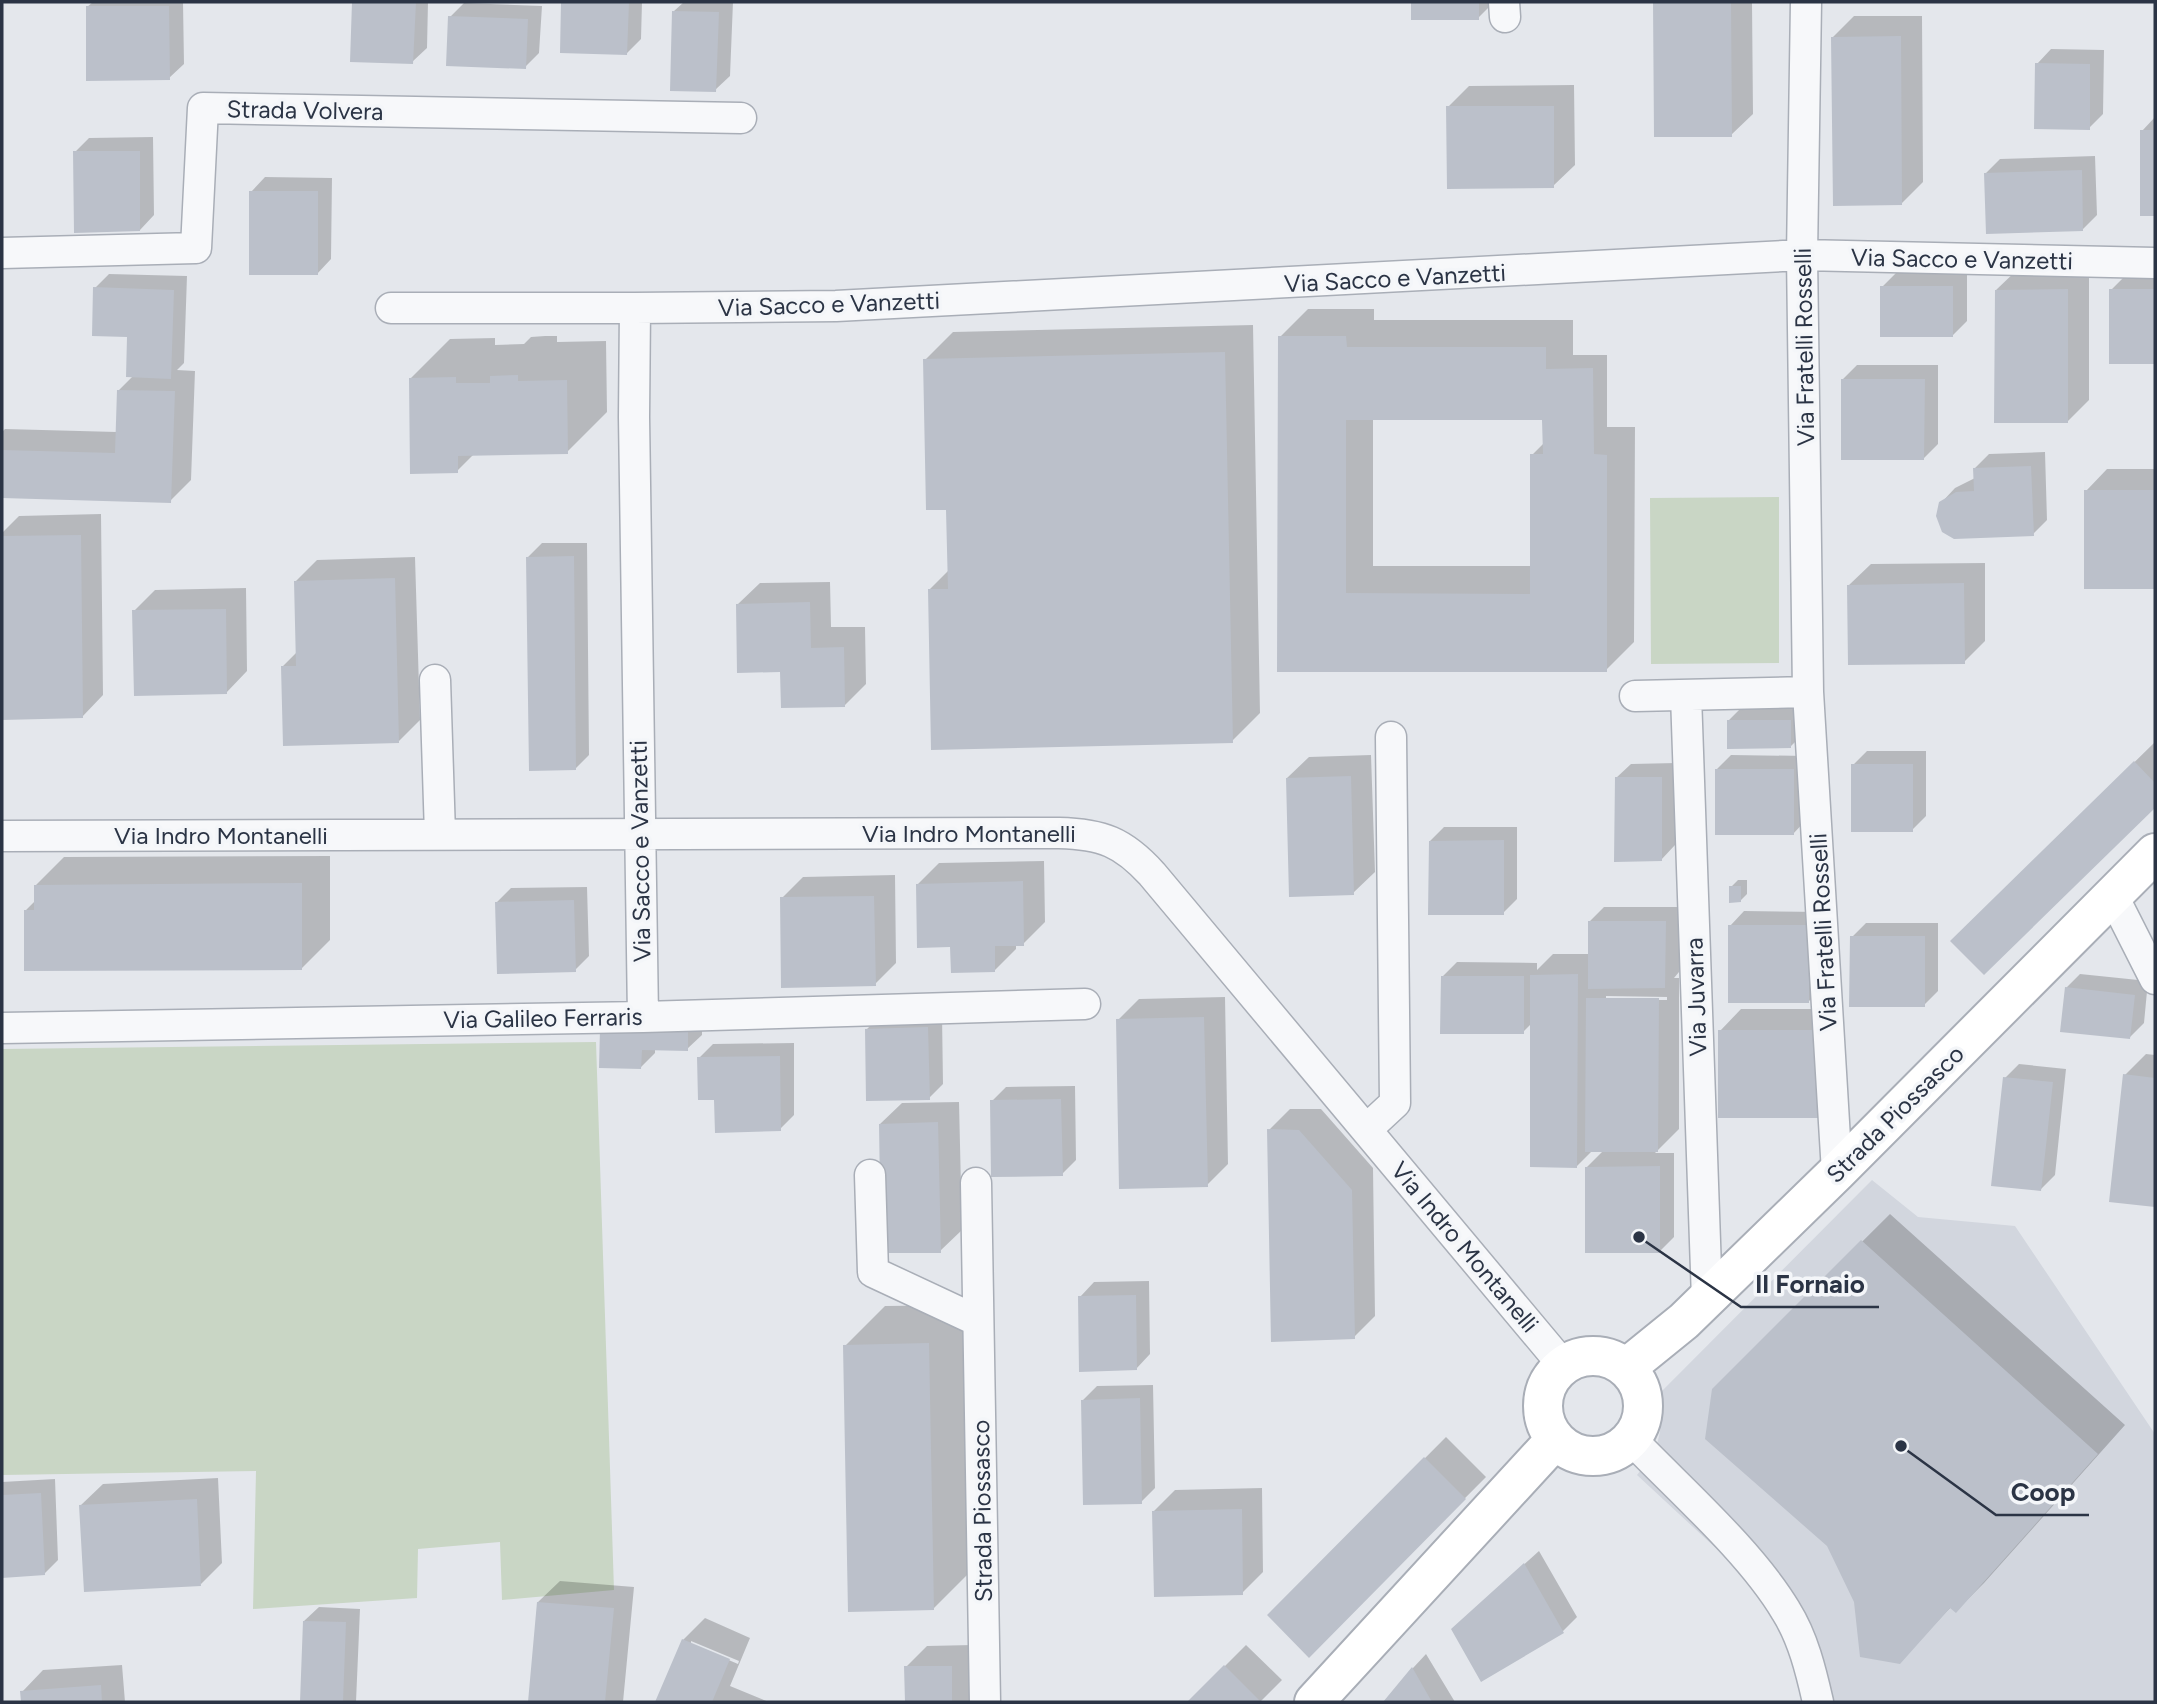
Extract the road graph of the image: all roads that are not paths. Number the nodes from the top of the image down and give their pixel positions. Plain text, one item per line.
1 (1806, 2) edge
2 (741, 118) dead end
3 (2, 253) edge
4 (1802, 256) junction
5 (2155, 263) edge
6 (391, 307) dead end
7 (635, 308) junction
8 (435, 680) dead end
9 (1808, 692) junction
10 (1686, 695) junction
11 (1636, 696) dead end
12 (1391, 737) dead end
13 (640, 833) junction
14 (440, 834) junction
15 (2, 836) edge
16 (2155, 853) edge
17 (2113, 896) junction
18 (2155, 979) edge
19 (1085, 1004) dead end
20 (643, 1017) junction
21 (2, 1028) edge
22 (1367, 1129) junction
23 (1837, 1172) junction
24 (870, 1175) dead end
25 (976, 1182) dead end
26 (1707, 1298) junction
27 (978, 1321) junction
28 (1563, 1365) junction
29 (1626, 1368) junction
30 (1631, 1439) junction
31 (1555, 1440) junction
32 (985, 1702) edge
33 (1314, 1702) edge
34 (1818, 1702) edge

1 - 4 street, Via Fratelli Rosselli
2 - 3 street, Strada Volvera
4 - 5 street, Via Sacco e Vanzetti
4 - 7 street, Via Sacco e Vanzetti
4 - 9 street, Via Fratelli Rosselli
6 - 7 street, Via Sacco e Vanzetti
7 - 13 street, Via Sacco e Vanzetti
8 - 14 street
9 - 10 street
9 - 23 street, Via Fratelli Rosselli
10 - 11 street
10 - 26 street, Via Juvarra
12 - 22 street
13 - 14 street, Via Indro Montanelli
13 - 20 street, Via Sacco e Vanzetti
13 - 22 street, Via Indro Montanelli
14 - 15 street, Via Indro Montanelli
16 - 17 street, Strada Piossasco
17 - 18 street
17 - 23 street, Strada Piossasco
19 - 20 street, Via Galileo Ferraris
20 - 21 street, Via Galileo Ferraris
22 - 28 street, Via Indro Montanelli
23 - 26 street, Strada Piossasco
24 - 27 street
25 - 27 street, Strada Piossasco
26 - 29 street, Strada Piossasco
27 - 32 street, Strada Piossasco
28 - 29 street
28 - 31 street
29 - 30 street
30 - 31 street
30 - 34 street
31 - 33 street

